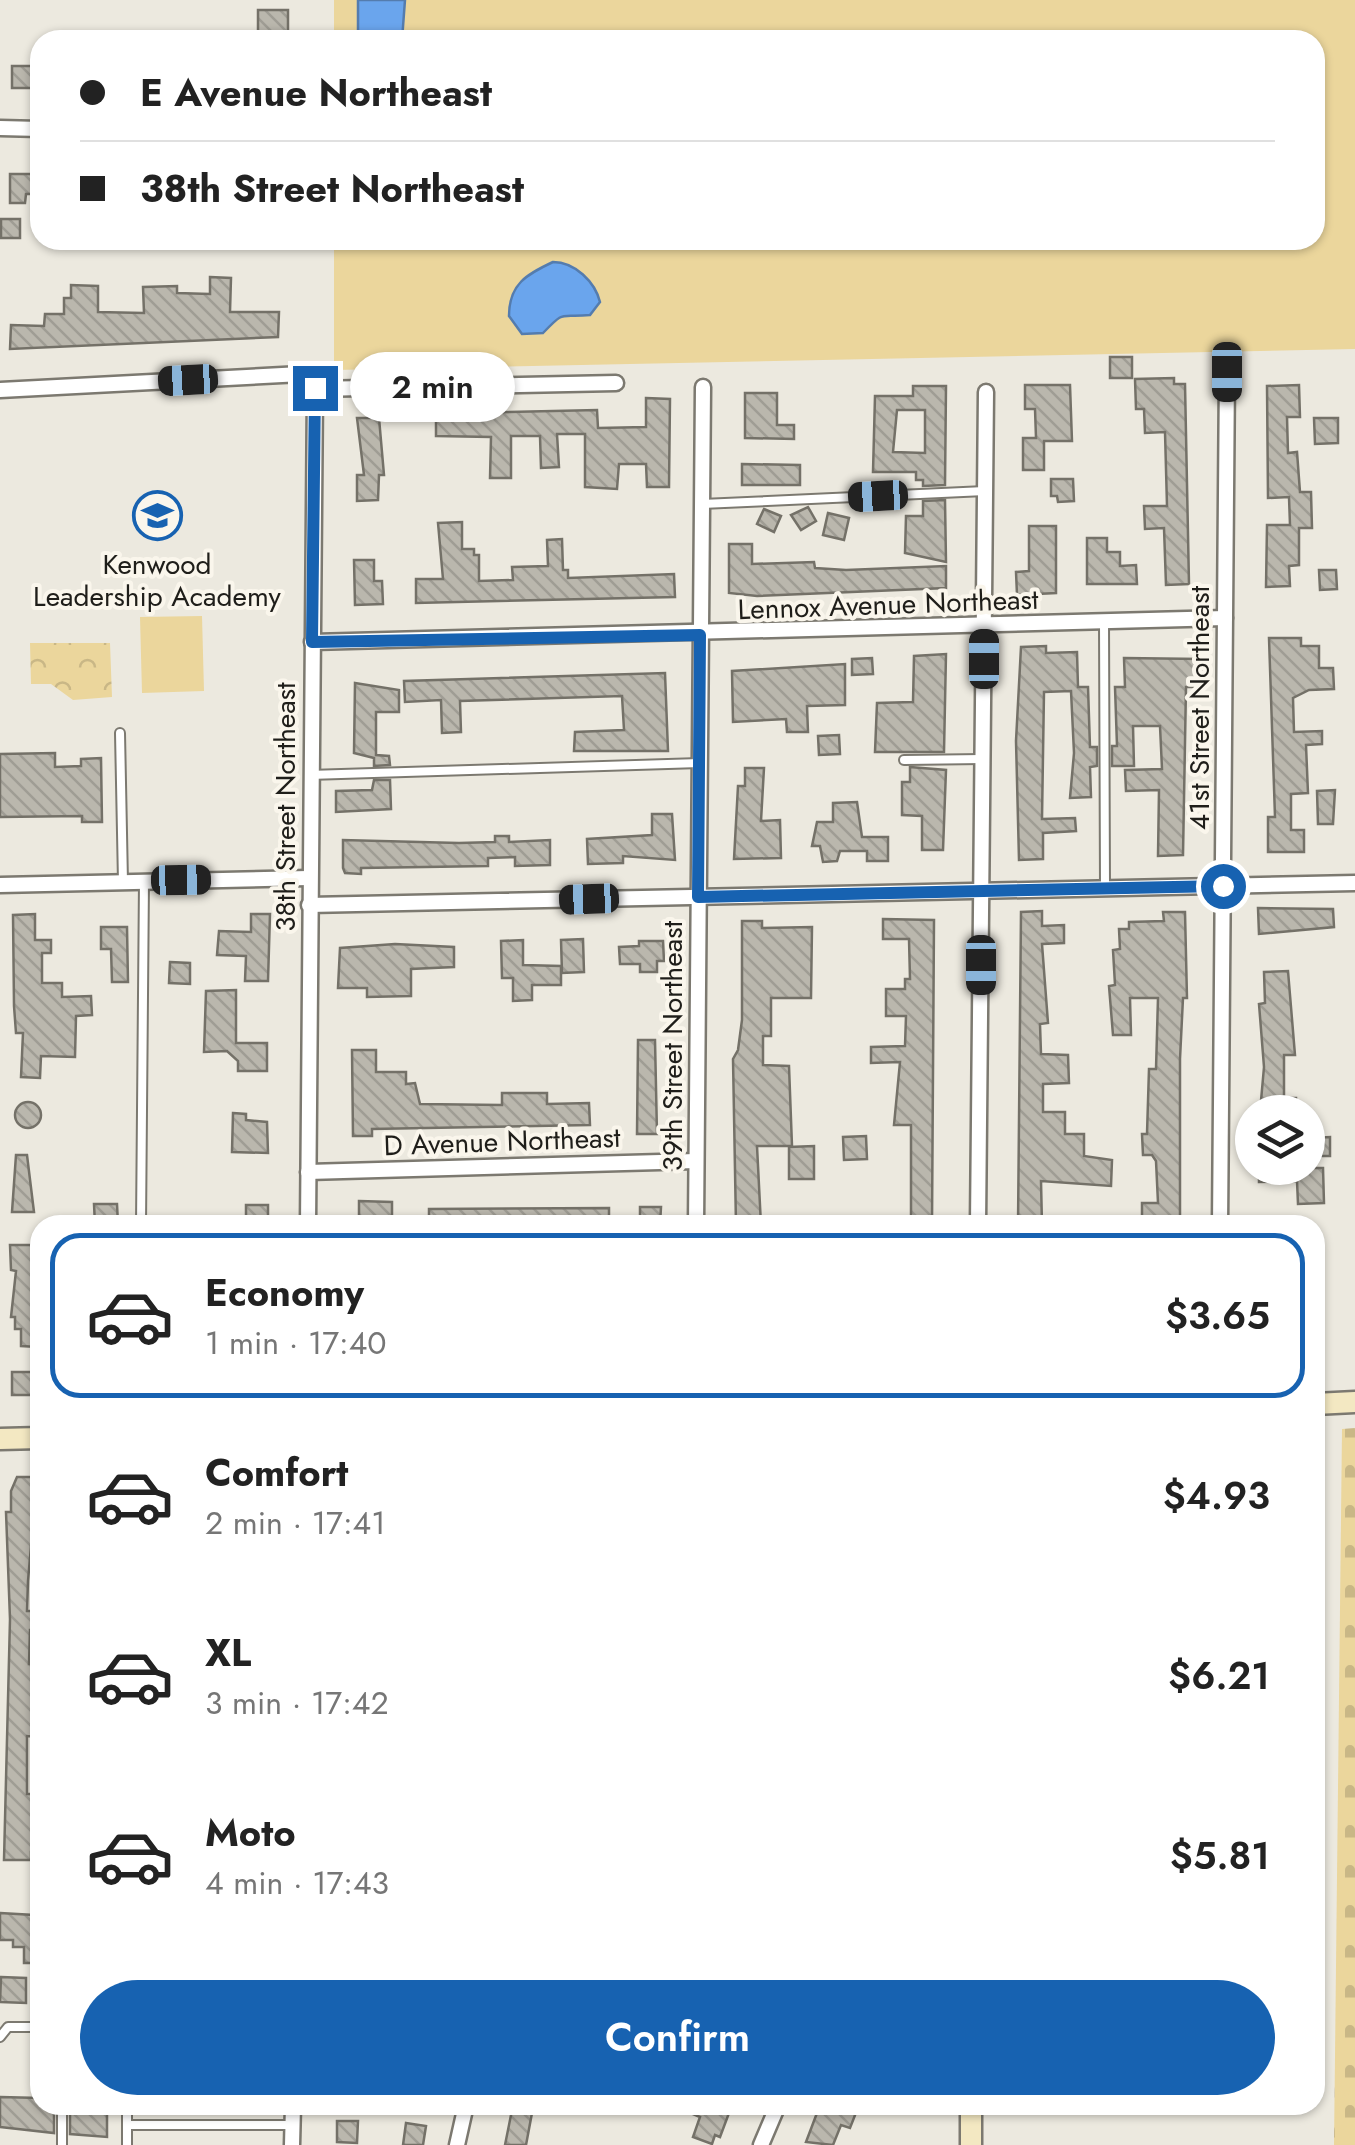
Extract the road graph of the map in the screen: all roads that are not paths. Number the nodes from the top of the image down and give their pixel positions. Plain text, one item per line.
1 (0, 128) edge
2 (30, 129) edge
3 (1227, 372) dead end
4 (616, 383) dead end
5 (703, 386) dead end
6 (315, 388) junction
7 (0, 390) edge
8 (986, 392) dead end
9 (985, 491) junction
10 (702, 504) junction
11 (1225, 618) junction
12 (1104, 622) junction
13 (984, 626) junction
14 (700, 635) junction
15 (312, 642) junction
16 (120, 733) dead end
17 (982, 759) junction
18 (904, 760) dead end
19 (700, 763) junction
20 (309, 775) junction
21 (308, 878) junction
22 (123, 882) junction
23 (144, 882) junction
24 (1355, 883) edge
25 (0, 884) edge
26 (1223, 886) junction
27 (1105, 888) junction
28 (982, 891) junction
29 (698, 897) junction
30 (309, 905) junction
31 (696, 1161) junction
32 (308, 1172) junction
33 (140, 1215) edge
34 (308, 1215) edge
35 (696, 1215) edge
36 (978, 1215) edge
37 (1220, 1215) edge
38 (1355, 1402) edge
39 (1325, 1404) edge
40 (30, 1438) edge
41 (0, 1439) edge
42 (30, 2027) edge
43 (0, 2037) edge
44 (62, 2115) edge
45 (127, 2115) edge
46 (292, 2115) edge
47 (464, 2115) edge
48 (774, 2115) edge
49 (971, 2115) edge
50 (127, 2125) junction
51 (292, 2125) junction
52 (62, 2145) edge
53 (126, 2145) edge
54 (292, 2145) edge
55 (456, 2145) edge
56 (762, 2145) edge
57 (971, 2145) edge

1 - 2 street
3 - 11 street, 41st Street Northeast
4 - 6 street
5 - 10 street, 39th Street Northeast
6 - 7 street
6 - 15 street, 38th Street Northeast
8 - 9 street
9 - 10 lane
9 - 13 street
10 - 14 street, 39th Street Northeast
11 - 12 street, Lennox Avenue Northeast
11 - 26 street, 41st Street Northeast
12 - 13 street, Lennox Avenue Northeast
12 - 27 lane
13 - 14 street, Lennox Avenue Northeast
13 - 17 street
14 - 15 street, Lennox Avenue Northeast
14 - 19 street, 39th Street Northeast
15 - 20 street, 38th Street Northeast
16 - 22 lane
17 - 18 lane
17 - 28 street
19 - 20 lane
19 - 29 street, 39th Street Northeast
20 - 21 street, 38th Street Northeast
21 - 23 street
21 - 30 street, 38th Street Northeast
22 - 23 street
22 - 25 street
23 - 33 lane
24 - 26 street
26 - 27 street
26 - 37 street, 41st Street Northeast
27 - 28 street
28 - 29 street
28 - 36 street
29 - 30 street
29 - 31 street, 39th Street Northeast
30 - 32 street, 38th Street Northeast
31 - 32 street, D Avenue Northeast
31 - 35 street, 39th Street Northeast
32 - 34 street, 38th Street Northeast
38 - 39 street
40 - 41 street
42 - 43 lane
44 - 52 lane
45 - 50 lane
46 - 51 street
47 - 55 street
48 - 56 street
49 - 57 street
50 - 51 lane
50 - 53 lane
51 - 54 street

